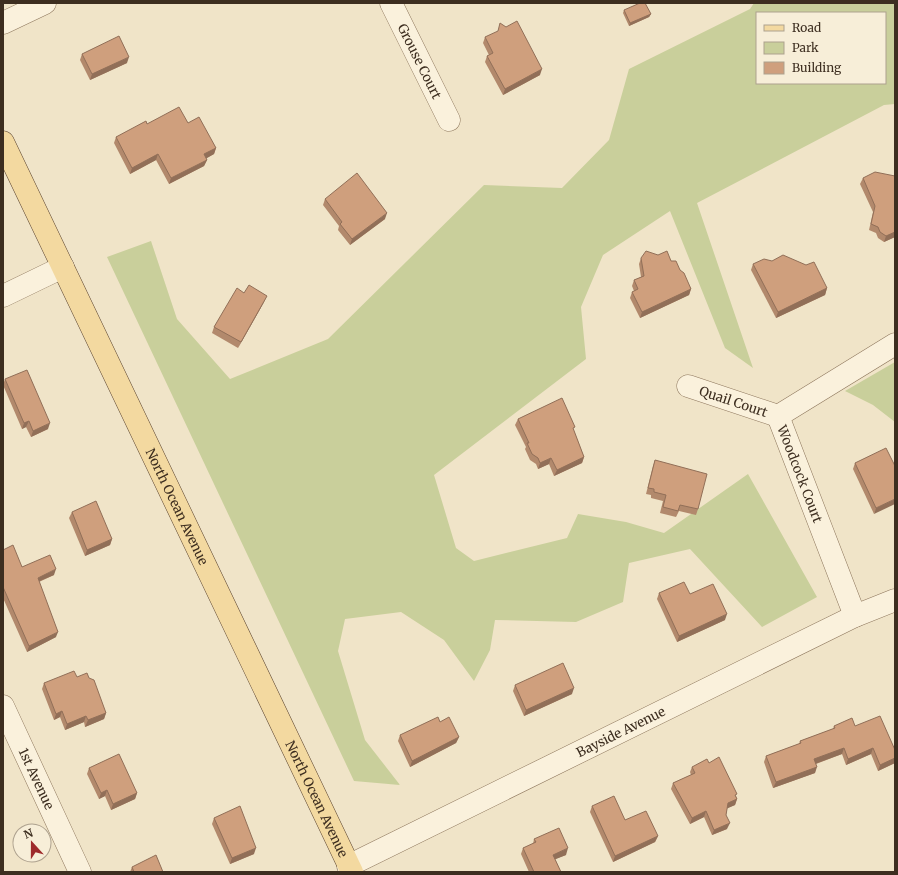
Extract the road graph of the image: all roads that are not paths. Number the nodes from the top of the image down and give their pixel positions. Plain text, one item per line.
1 (45, 3) edge
2 (391, 3) edge
3 (3, 22) edge
4 (449, 120) dead end
5 (3, 142) edge
6 (63, 267) junction
7 (3, 296) edge
8 (895, 344) edge
9 (688, 386) dead end
10 (778, 416) junction
11 (895, 600) edge
12 (855, 616) junction
13 (3, 706) edge
14 (350, 869) edge
15 (80, 872) edge

1 - 3 street
2 - 4 street, Grouse Court
5 - 6 main road, North Ocean Avenue
6 - 7 street
6 - 14 main road, North Ocean Avenue
8 - 10 street, Woodcock Court
9 - 10 street, Quail Court
10 - 12 street, Woodcock Court
11 - 12 street, Bayside Avenue
12 - 14 street, Bayside Avenue
13 - 15 street, 1st Avenue

